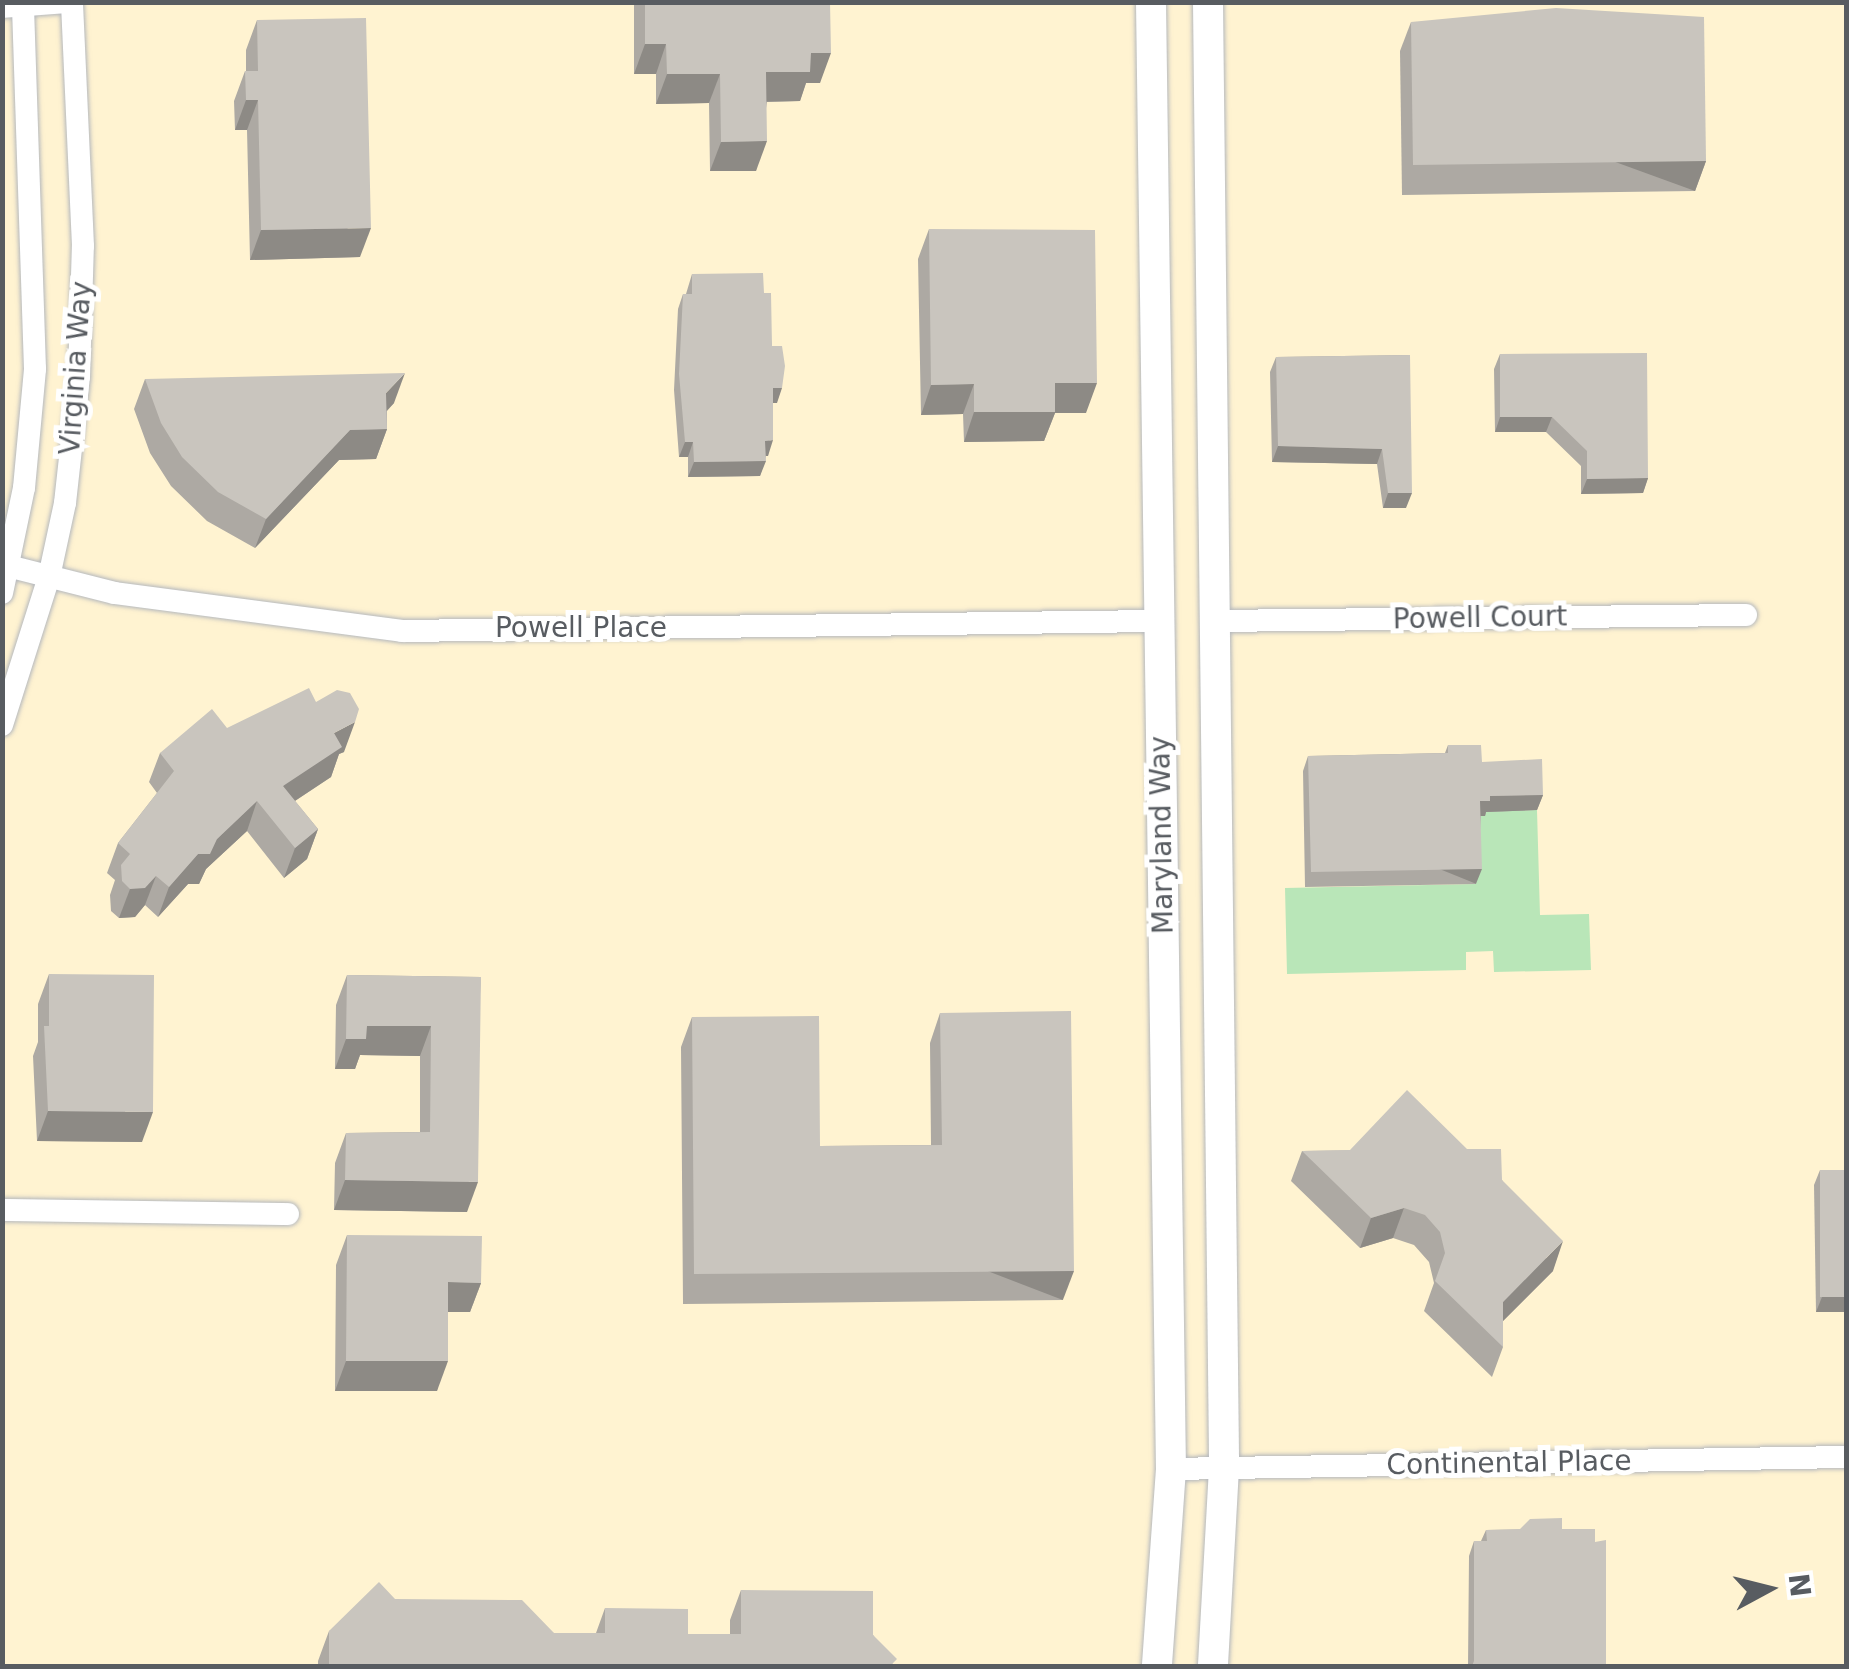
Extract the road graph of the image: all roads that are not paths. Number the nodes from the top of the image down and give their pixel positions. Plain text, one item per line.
1 (70, 2) edge
2 (1150, 2) edge
3 (1208, 2) edge
4 (16, 5) edge
5 (8, 566) junction
6 (49, 577) junction
7 (2, 593) edge
8 (1746, 615) dead end
9 (1159, 621) junction
10 (1214, 621) junction
11 (2, 725) edge
12 (2, 1210) edge
13 (288, 1214) dead end
14 (1846, 1457) edge
15 (1170, 1468) junction
16 (1224, 1468) junction
17 (1157, 1666) edge
18 (1213, 1666) edge

1 - 4 street
1 - 6 street, Virginia Way
2 - 9 main road, Maryland Way
3 - 10 main road, Maryland Way
4 - 5 street, Virginia Way
5 - 6 street, Powell Place
5 - 7 street, Virginia Way
6 - 9 street, Powell Place
6 - 11 street, Virginia Way
8 - 10 street, Powell Court
9 - 10 main road
9 - 15 main road, Maryland Way
10 - 16 main road, Maryland Way
12 - 13 street
14 - 16 street, Continental Place
15 - 16 street, Continental Place
15 - 17 main road, Maryland Way
16 - 18 main road, Maryland Way

